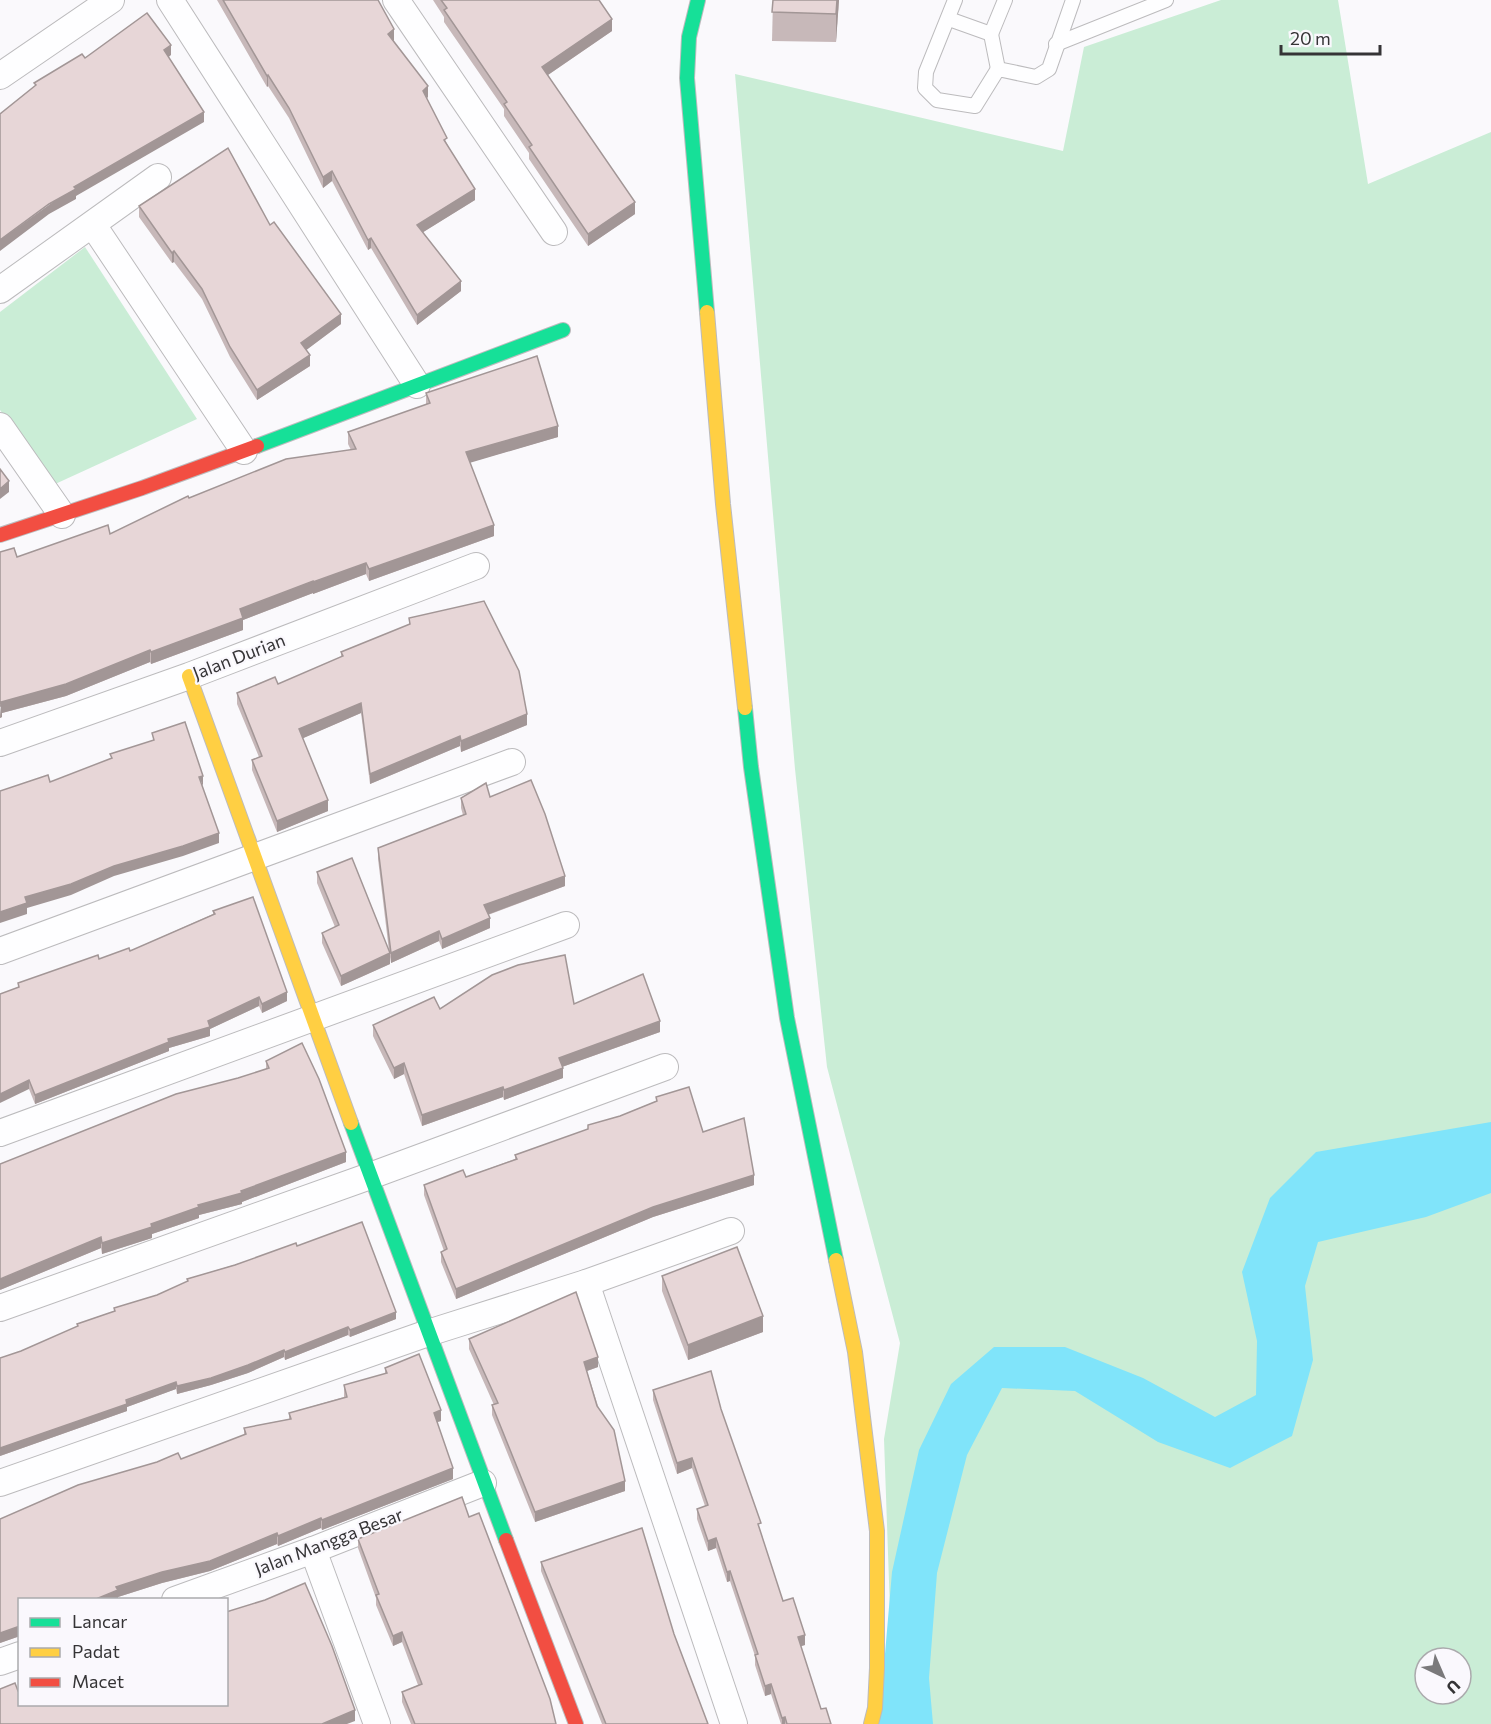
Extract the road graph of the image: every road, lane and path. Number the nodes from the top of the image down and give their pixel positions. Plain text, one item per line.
1 (111, 0) edge
2 (170, 0) edge
3 (396, 0) edge
4 (698, 0) edge
5 (955, 0) edge
6 (1005, 0) edge
7 (1073, 0) edge
8 (1166, 0) edge
9 (949, 19) junction
10 (991, 34) junction
11 (1056, 44) junction
12 (998, 69) junction
13 (0, 76) edge
14 (158, 177) dead end
15 (93, 225) junction
16 (554, 232) dead end
17 (0, 290) edge
18 (563, 330) dead end
19 (417, 385) junction
20 (0, 426) edge
21 (244, 451) junction
22 (62, 516) junction
23 (0, 535) edge
24 (476, 566) dead end
25 (189, 676) junction
26 (0, 743) edge
27 (512, 762) dead end
28 (256, 856) junction
29 (566, 925) dead end
30 (0, 951) edge
31 (314, 1018) junction
32 (665, 1067) dead end
33 (0, 1133) edge
34 (370, 1176) junction
35 (731, 1231) dead end
36 (586, 1283) junction
37 (0, 1308) edge
38 (428, 1333) junction
39 (0, 1483) edge
40 (483, 1483) junction
41 (313, 1550) junction
42 (178, 1598) edge
43 (18, 1656) edge
44 (0, 1662) edge
45 (377, 1724) edge
46 (576, 1724) edge
47 (734, 1724) edge
48 (871, 1724) edge

1 - 13 street
2 - 19 street
3 - 16 street
4 - 48 street
5 - 9 lane
6 - 10 lane
7 - 11 lane
8 - 11 lane
9 - 10 lane
9 - 12 lane
10 - 12 lane
11 - 12 lane
14 - 15 street
15 - 17 street
15 - 21 street
18 - 19 street
19 - 21 street
20 - 22 street
21 - 22 street
22 - 23 street
24 - 25 street, Jalan Durian
25 - 26 street, Jalan Durian
25 - 28 street
27 - 28 street
28 - 30 street
28 - 31 street
29 - 31 street
31 - 33 street
31 - 34 street
32 - 34 street
34 - 37 street
34 - 38 street
35 - 36 street
36 - 38 street
36 - 47 street
38 - 39 street
38 - 40 street
40 - 41 street, Jalan Mangga Besar
40 - 46 street
41 - 42 street, Jalan Mangga Besar
41 - 45 street
43 - 44 street

